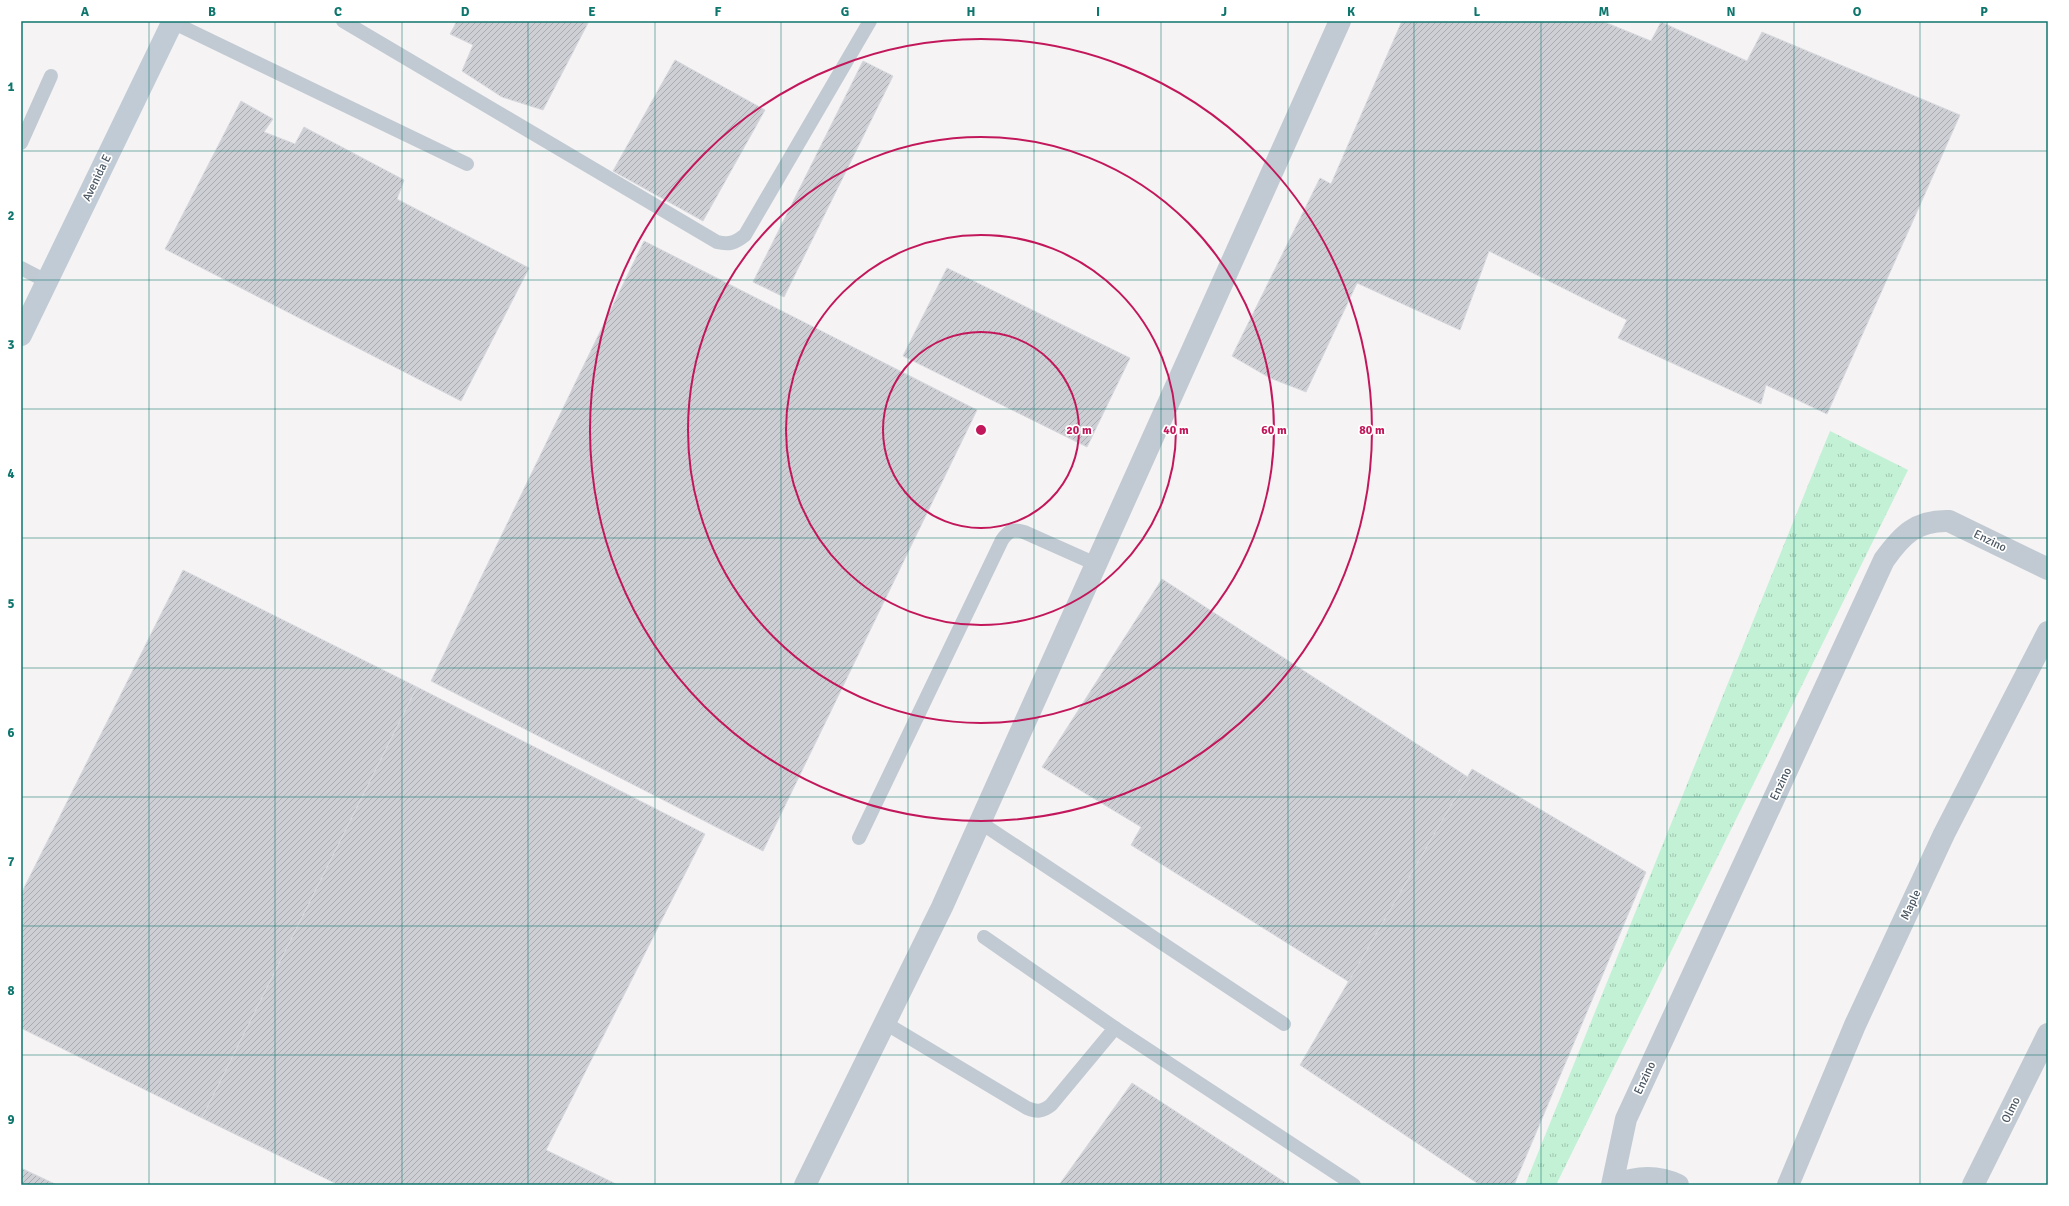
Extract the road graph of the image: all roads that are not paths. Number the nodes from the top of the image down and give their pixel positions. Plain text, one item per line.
1 (172, 21) edge
2 (343, 21) edge
3 (1340, 21) edge
4 (865, 23) edge
5 (51, 76) dead end
6 (21, 144) edge
7 (467, 164) dead end
8 (21, 268) edge
9 (46, 281) junction
10 (21, 335) edge
11 (1098, 565) junction
12 (2048, 569) edge
13 (2048, 632) edge
14 (981, 823) junction
15 (859, 838) dead end
16 (984, 937) dead end
17 (885, 1023) junction
18 (1284, 1024) dead end
19 (1115, 1028) junction
20 (2048, 1034) edge
21 (805, 1185) edge
22 (1354, 1185) edge
23 (1614, 1185) edge
24 (1678, 1185) edge
25 (1788, 1185) edge
26 (1973, 1185) edge

1 - 7 lane
1 - 9 main road, Avenida E
2 - 4 lane
3 - 11 street
5 - 6 lane
8 - 9 lane
9 - 10 main road, Avenida E
11 - 14 street
11 - 15 lane
12 - 23 street, Enzino
13 - 25 street, Maple
14 - 17 street
14 - 18 lane
16 - 19 lane
17 - 19 lane
17 - 21 street
19 - 22 lane
20 - 26 street, Olmo
23 - 24 street

